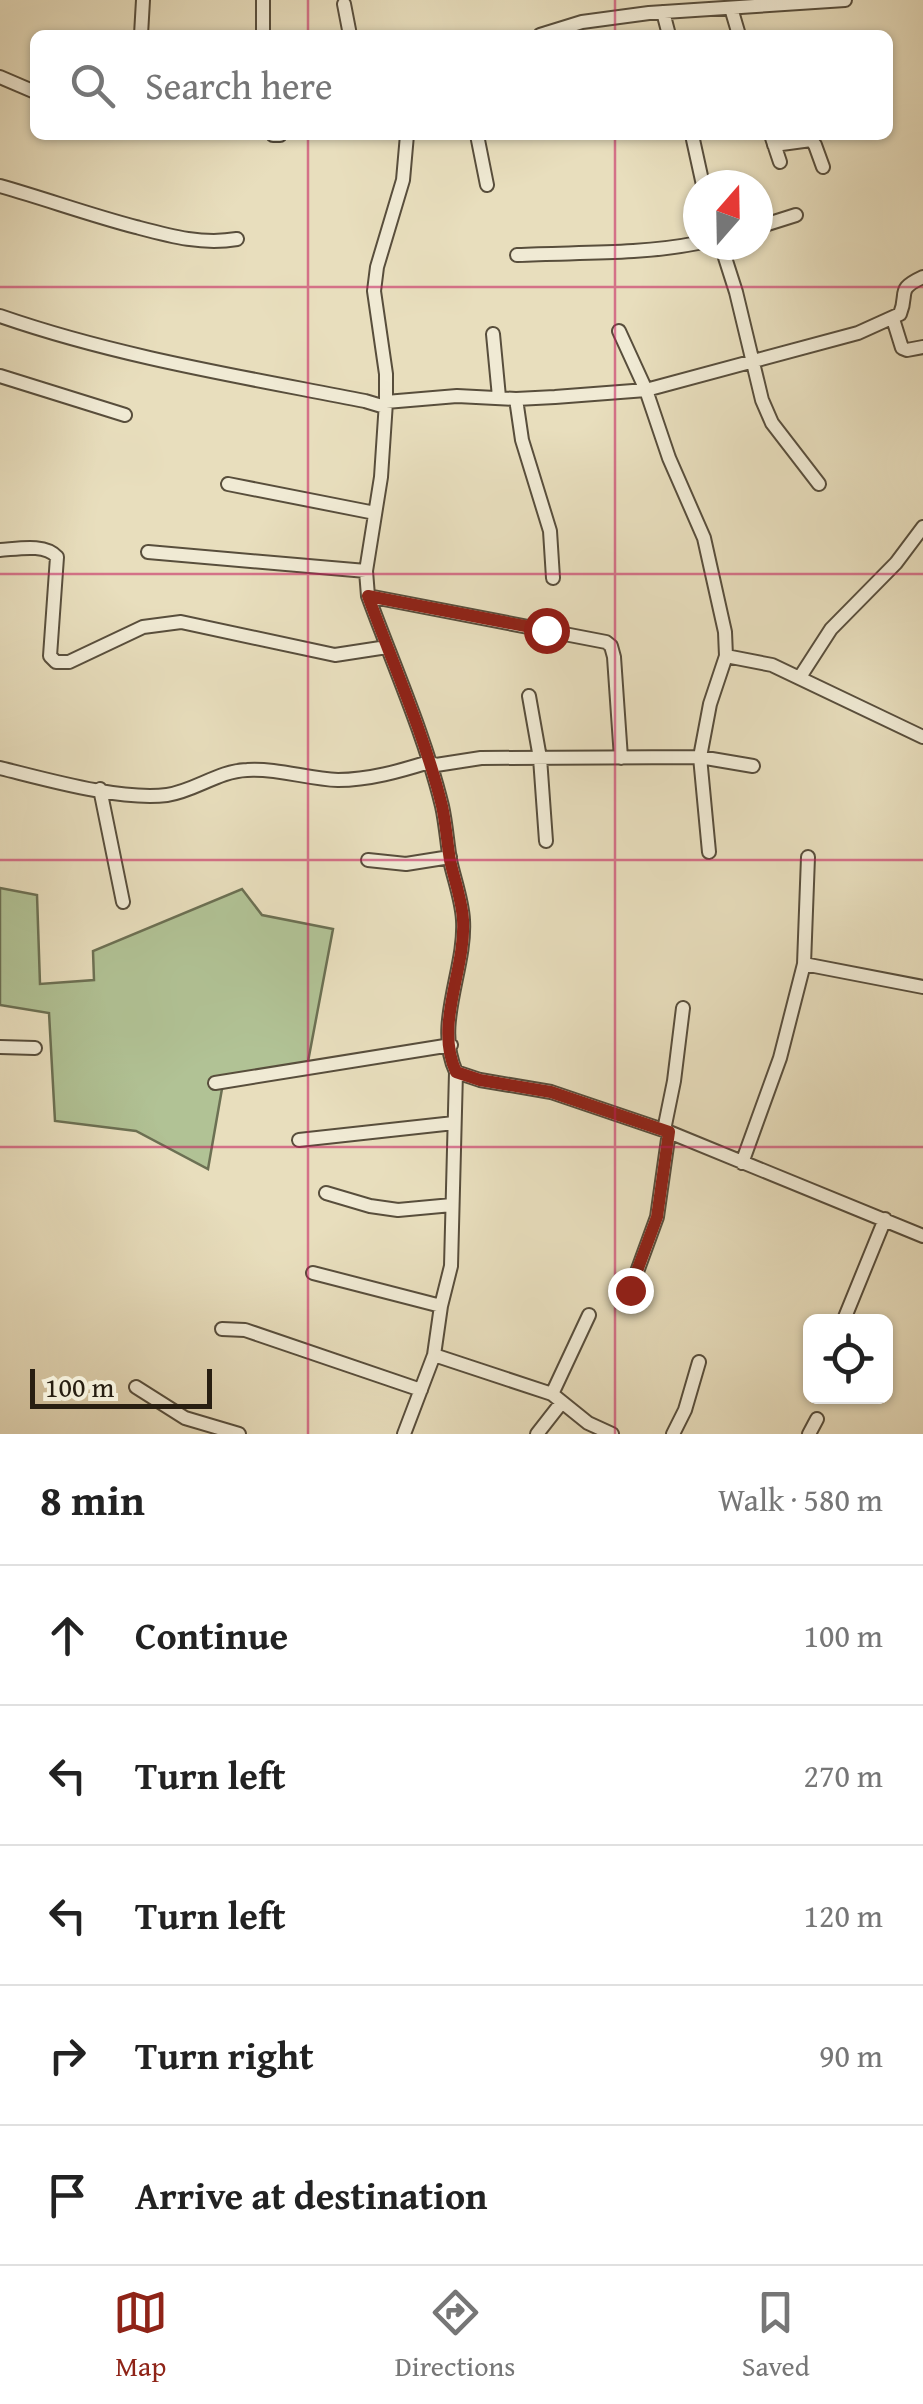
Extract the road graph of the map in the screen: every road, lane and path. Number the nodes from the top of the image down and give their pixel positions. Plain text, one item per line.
1 (143, 0) edge
2 (263, 0) edge
3 (845, 0) edge
4 (344, 4) dead end
5 (698, 5) edge
6 (731, 8) junction
7 (663, 12) junction
8 (140, 30) edge
9 (263, 30) edge
10 (349, 30) edge
11 (556, 30) edge
12 (668, 30) edge
13 (738, 30) edge
14 (0, 77) edge
15 (30, 90) edge
16 (407, 140) edge
17 (478, 140) edge
18 (693, 140) edge
19 (773, 140) edge
20 (780, 162) dead end
21 (824, 167) dead end
22 (700, 170) edge
23 (487, 185) dead end
24 (0, 186) edge
25 (796, 215) dead end
26 (773, 222) edge
27 (237, 239) dead end
28 (683, 246) edge
29 (517, 255) dead end
30 (726, 260) edge
31 (923, 276) edge
32 (0, 316) edge
33 (893, 318) junction
34 (618, 331) dead end
35 (493, 334) dead end
36 (923, 347) edge
37 (752, 362) junction
38 (0, 376) edge
39 (646, 390) junction
40 (499, 397) junction
41 (516, 399) junction
42 (386, 405) junction
43 (125, 416) dead end
44 (228, 484) dead end
45 (820, 484) dead end
46 (375, 513) junction
47 (923, 527) edge
48 (0, 550) edge
49 (148, 552) dead end
50 (366, 570) junction
51 (553, 578) dead end
52 (368, 596) junction
53 (387, 647) junction
54 (726, 656) junction
55 (800, 677) junction
56 (528, 696) dead end
57 (923, 737) edge
58 (700, 757) junction
59 (540, 758) junction
60 (621, 758) junction
61 (429, 762) junction
62 (754, 766) dead end
63 (0, 768) edge
64 (100, 789) junction
65 (546, 840) dead end
66 (708, 852) dead end
67 (450, 857) junction
68 (808, 857) dead end
69 (368, 860) dead end
70 (123, 902) dead end
71 (804, 964) junction
72 (923, 987) edge
73 (683, 1008) dead end
74 (451, 1045) junction
75 (0, 1047) edge
76 (35, 1048) dead end
77 (456, 1072) junction
78 (215, 1082) dead end
79 (454, 1122) junction
80 (666, 1131) junction
81 (299, 1140) dead end
82 (742, 1163) junction
83 (326, 1193) dead end
84 (452, 1204) junction
85 (885, 1219) junction
86 (923, 1236) edge
87 (313, 1273) dead end
88 (630, 1290) dead end
89 (441, 1306) junction
90 (846, 1314) edge
91 (588, 1315) dead end
92 (222, 1329) dead end
93 (434, 1355) junction
94 (699, 1362) dead end
95 (136, 1387) dead end
96 (420, 1390) junction
97 (557, 1398) junction
98 (817, 1419) dead end
99 (239, 1434) edge
100 (404, 1434) edge
101 (537, 1434) edge
102 (612, 1434) edge
103 (673, 1434) edge
104 (809, 1434) edge

1 - 8 street
2 - 9 street
3 - 6 street
4 - 10 street
5 - 6 street
5 - 7 street
6 - 13 street
7 - 11 street
7 - 12 street
14 - 15 street
16 - 42 street
17 - 23 street
18 - 22 street
19 - 20 street
19 - 21 street
24 - 27 street
25 - 26 street
28 - 29 street
30 - 37 street
31 - 33 street
32 - 42 street
33 - 36 street
33 - 37 street
34 - 39 street
35 - 40 street
37 - 39 street
37 - 45 street
38 - 43 street
39 - 41 street
39 - 54 street
40 - 41 street
40 - 42 street
41 - 51 street
42 - 46 street
44 - 46 street
46 - 50 street
47 - 55 street
48 - 53 street
49 - 50 street
50 - 52 street
52 - 53 street
52 - 60 street
53 - 61 street
54 - 55 street
54 - 58 street
55 - 57 street
56 - 59 street
58 - 60 street
58 - 62 street
58 - 66 street
59 - 60 street
59 - 61 street
59 - 65 street
61 - 64 street
61 - 67 street
63 - 64 street
64 - 70 street
67 - 69 street
67 - 74 street
68 - 71 street
71 - 72 street
71 - 82 street
73 - 80 street
74 - 77 street
74 - 78 street
75 - 76 street
77 - 79 street
77 - 80 street
79 - 81 street
79 - 84 street
80 - 82 street
80 - 88 street
82 - 85 street
83 - 84 street
84 - 89 street
85 - 86 street
85 - 90 street
87 - 89 street
89 - 93 street
91 - 97 street
92 - 96 street
93 - 96 street
93 - 97 street
94 - 103 street
95 - 99 street
96 - 100 street
97 - 101 street
97 - 102 street
98 - 104 street

